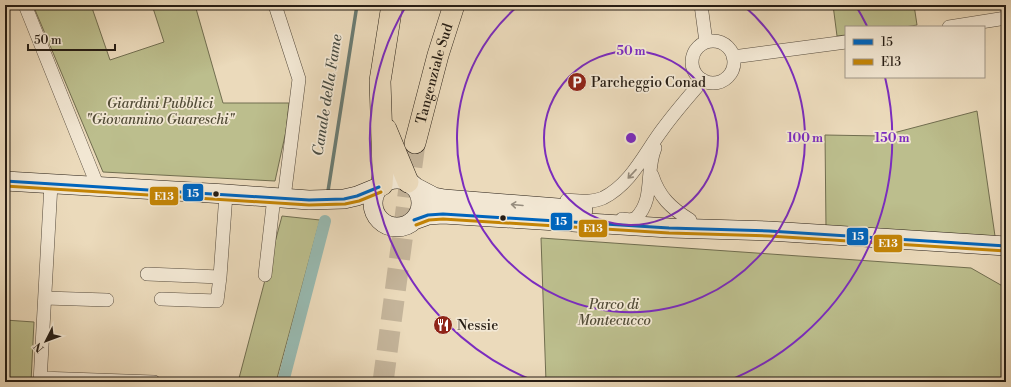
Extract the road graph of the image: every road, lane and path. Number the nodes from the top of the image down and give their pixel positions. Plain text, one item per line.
1 (24, 5) edge
2 (275, 5) edge
3 (392, 5) edge
4 (454, 5) edge
5 (701, 5) edge
6 (1006, 18) edge
7 (955, 26) edge
8 (706, 42) junction
9 (845, 42) edge
10 (733, 57) junction
11 (703, 80) junction
12 (381, 116) junction
13 (662, 130) junction
14 (415, 143) tunnel mouth
15 (650, 170) junction
16 (5, 181) edge
17 (51, 184) junction
18 (411, 184) junction
19 (381, 186) junction
20 (98, 187) junction
21 (226, 194) junction
22 (279, 197) junction
23 (345, 203) junction
24 (541, 207) junction
25 (640, 214) junction
26 (524, 219) junction
27 (414, 220) junction
28 (690, 220) junction
29 (382, 221) junction
30 (769, 231) junction
31 (1006, 246) edge
32 (147, 274) dead end
33 (265, 275) dead end
34 (220, 277) junction
35 (45, 298) junction
36 (161, 299) dead end
37 (107, 300) dead end
38 (40, 380) edge
39 (154, 382) edge

1 - 20 street
2 - 22 street
3 - 12 main road
4 - 14 main road, Tangenziale Sud
5 - 8 street
6 - 7 street
8 - 10 street
8 - 11 street
9 - 10 street
10 - 11 street
11 - 13 street
12 - 18 main road
12 - 19 main road
13 - 15 street
13 -> 24 street
15 - 25 street
15 - 28 street
16 - 17 main road
17 - 20 main road
17 - 35 street
18 - 19 main road
24 -> 18 main road
18 - 27 main road
19 - 23 main road
19 - 29 main road
20 - 21 main road
21 - 22 main road
21 - 34 street
22 - 23 main road
22 - 33 street
23 - 29 main road
24 - 25 main road
25 - 26 street
25 - 28 main road
26 - 27 main road
26 - 30 main road
27 - 29 main road
28 - 30 main road
30 - 31 main road
32 - 34 street
34 - 36 street
35 - 37 street
35 - 38 street
38 - 39 street

